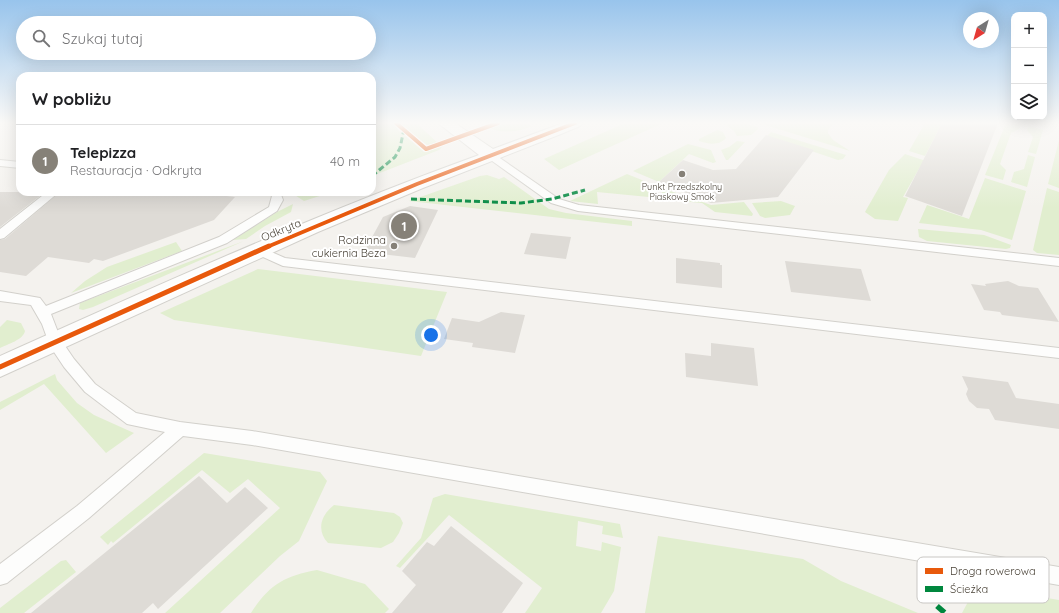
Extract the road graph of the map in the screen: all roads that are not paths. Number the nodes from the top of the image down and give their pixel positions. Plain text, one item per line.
1 (486, 152) edge
2 (503, 152) edge
3 (492, 156) junction
4 (0, 163) edge
5 (16, 165) edge
6 (49, 196) edge
7 (277, 196) edge
8 (0, 235) edge
9 (258, 250) junction
10 (1059, 262) edge
11 (0, 296) edge
12 (43, 312) junction
13 (55, 342) junction
14 (1059, 353) edge
15 (0, 368) edge
16 (180, 430) junction
17 (948, 557) edge
18 (1049, 574) edge
19 (0, 576) edge
20 (1059, 576) edge

1 - 3 street
2 - 3 street, Odkryta
3 - 9 street, Odkryta
3 - 10 lane
4 - 5 lane
6 - 8 lane
7 - 12 lane
9 - 13 street, Odkryta
9 - 14 lane
11 - 12 lane
12 - 13 lane
13 - 15 street, Odkryta
13 - 16 lane
16 - 17 lane
16 - 19 lane
18 - 20 lane

